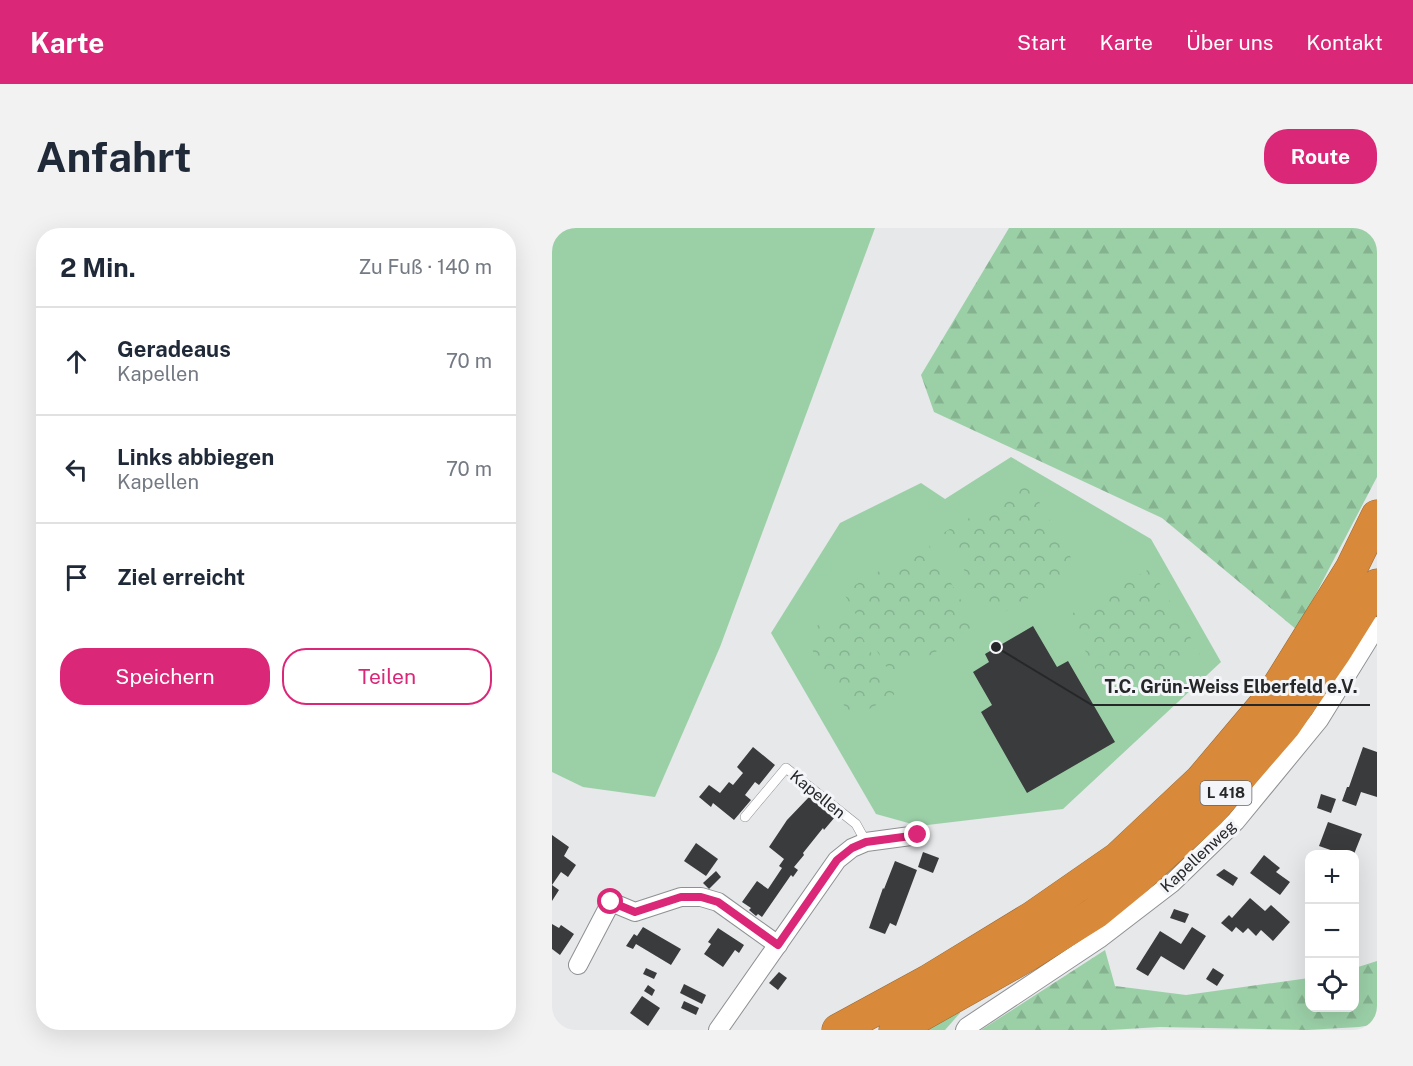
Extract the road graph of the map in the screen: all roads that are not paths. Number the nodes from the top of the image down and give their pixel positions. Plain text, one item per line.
1 (1377, 516) edge
2 (1377, 585) edge
3 (1377, 626) edge
4 (745, 817) dead end
5 (918, 835) dead end
6 (866, 842) junction
7 (778, 945) junction
8 (578, 965) dead end
9 (718, 1030) edge
10 (838, 1030) edge
11 (895, 1030) edge
12 (965, 1030) edge

1 - 10 highway, L 418
2 - 11 highway, L 418
3 - 12 street, Kapellenweg
4 - 6 lane, Kapellen
5 - 6 street
6 - 7 street
7 - 8 street
7 - 9 street

